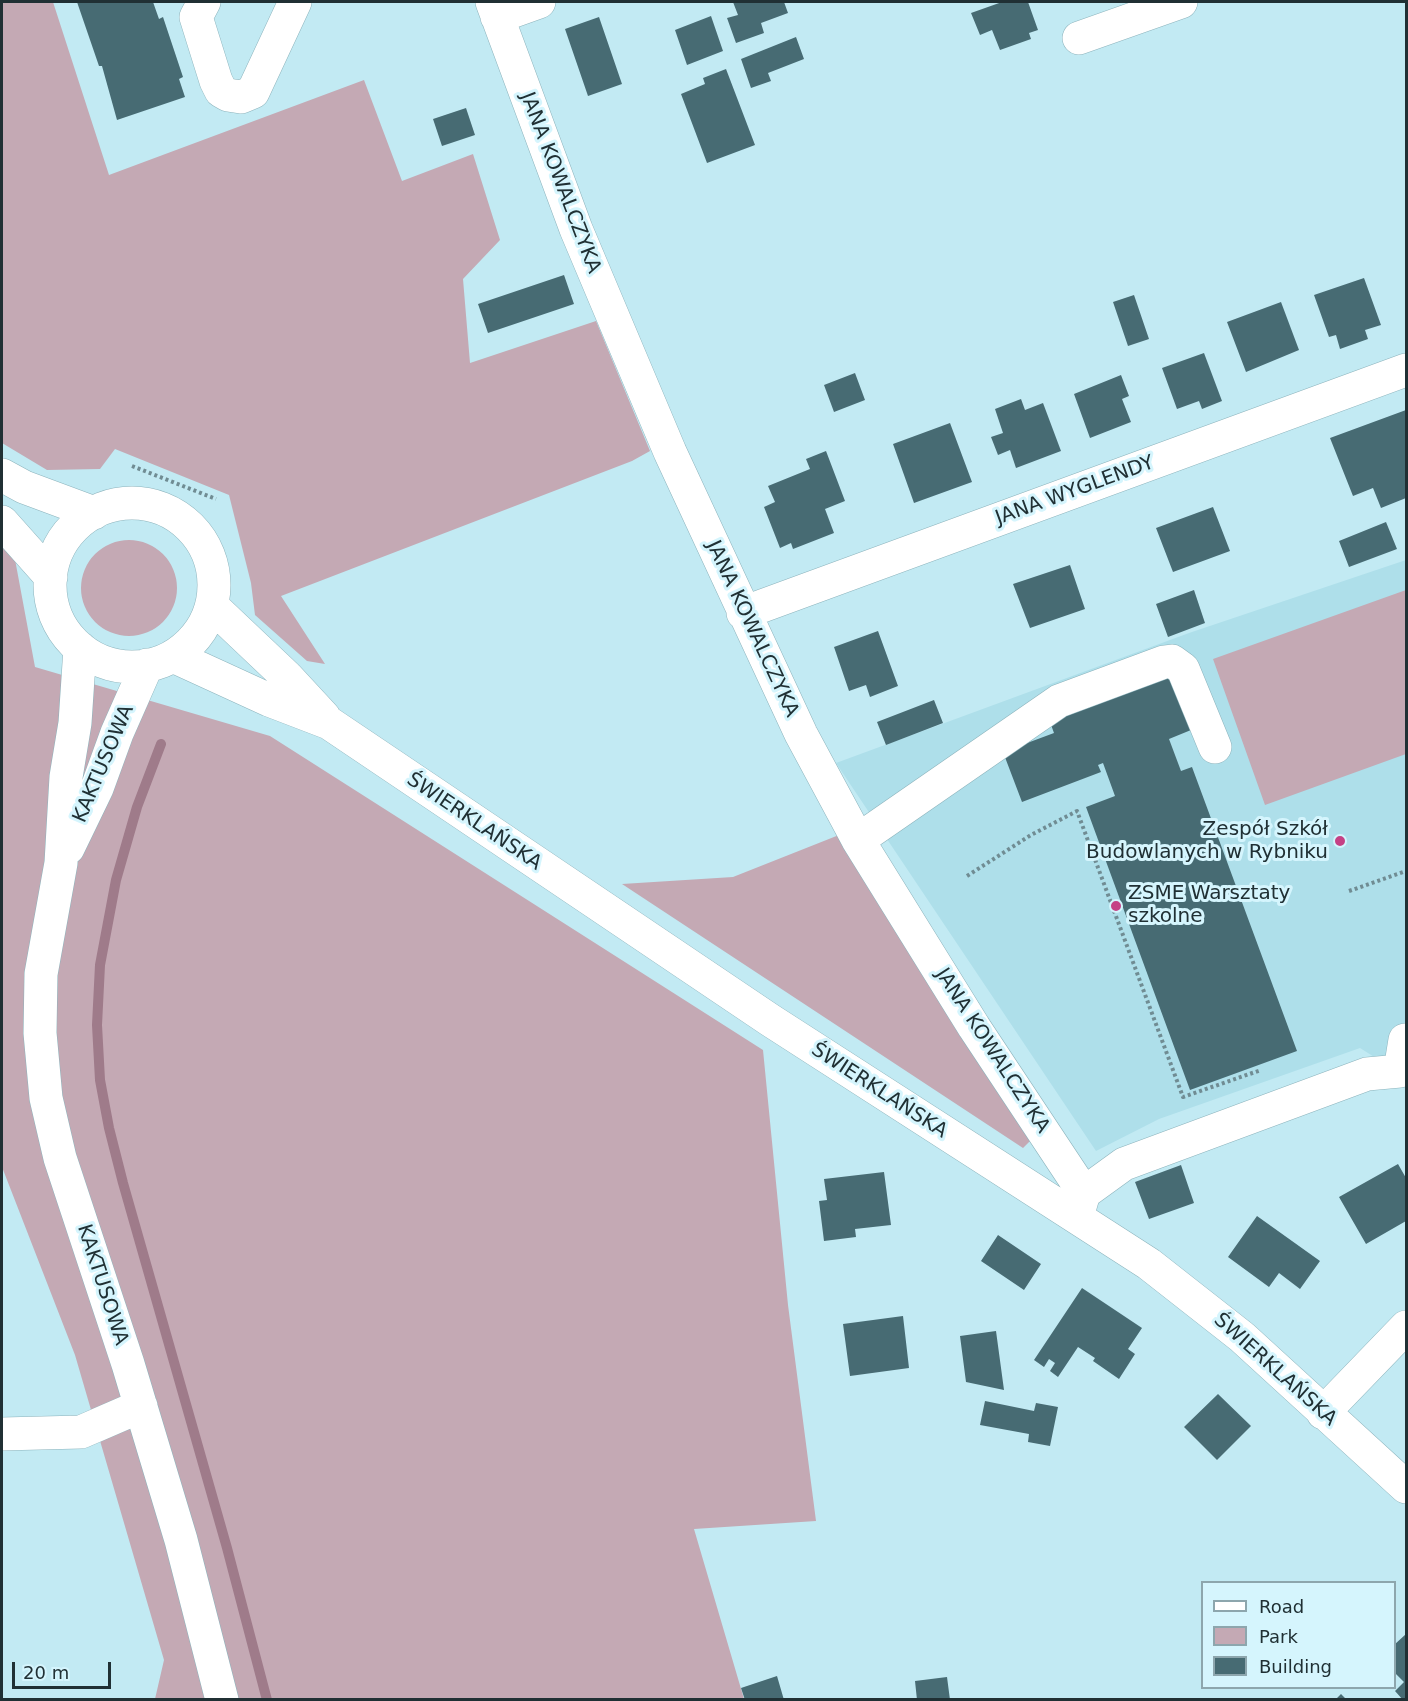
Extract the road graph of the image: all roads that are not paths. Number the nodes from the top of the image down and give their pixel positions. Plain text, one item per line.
1 (204, 2) edge
2 (295, 2) edge
3 (539, 2) edge
4 (1181, 2) edge
5 (495, 9) edge
6 (1078, 38) dead end
7 (1407, 370) edge
8 (2, 475) edge
9 (94, 513) junction
10 (2, 522) edge
11 (51, 577) junction
12 (212, 606) junction
13 (744, 614) junction
14 (80, 648) junction
15 (160, 661) junction
16 (329, 723) junction
17 (1215, 747) dead end
18 (858, 840) junction
19 (61, 863) junction
20 (1404, 1061) edge
21 (1080, 1205) junction
22 (1407, 1327) edge
23 (141, 1406) junction
24 (1323, 1413) junction
25 (2, 1434) edge
26 (1407, 1487) edge
27 (222, 1700) edge

1 - 2 street
3 - 5 street
4 - 6 street
5 - 13 street, JANA KOWALCZYKA
7 - 13 street, JANA WYGLENDY
8 - 9 street
9 - 11 street
9 - 12 street
10 - 11 street
11 - 14 street
12 - 15 street
12 - 16 street, ŚWIERKLAŃSKA
13 - 18 street, JANA KOWALCZYKA
14 - 15 street
14 - 19 street, KAKTUSOWA
15 - 16 street, ŚWIERKLAŃSKA
15 - 19 street, KAKTUSOWA
16 - 21 street, ŚWIERKLAŃSKA
17 - 18 street
18 - 21 street, JANA KOWALCZYKA
19 - 23 street, KAKTUSOWA
20 - 21 street
21 - 24 street, ŚWIERKLAŃSKA
22 - 24 street
23 - 25 street
23 - 27 street, KAKTUSOWA
24 - 26 street, ŚWIERKLAŃSKA

